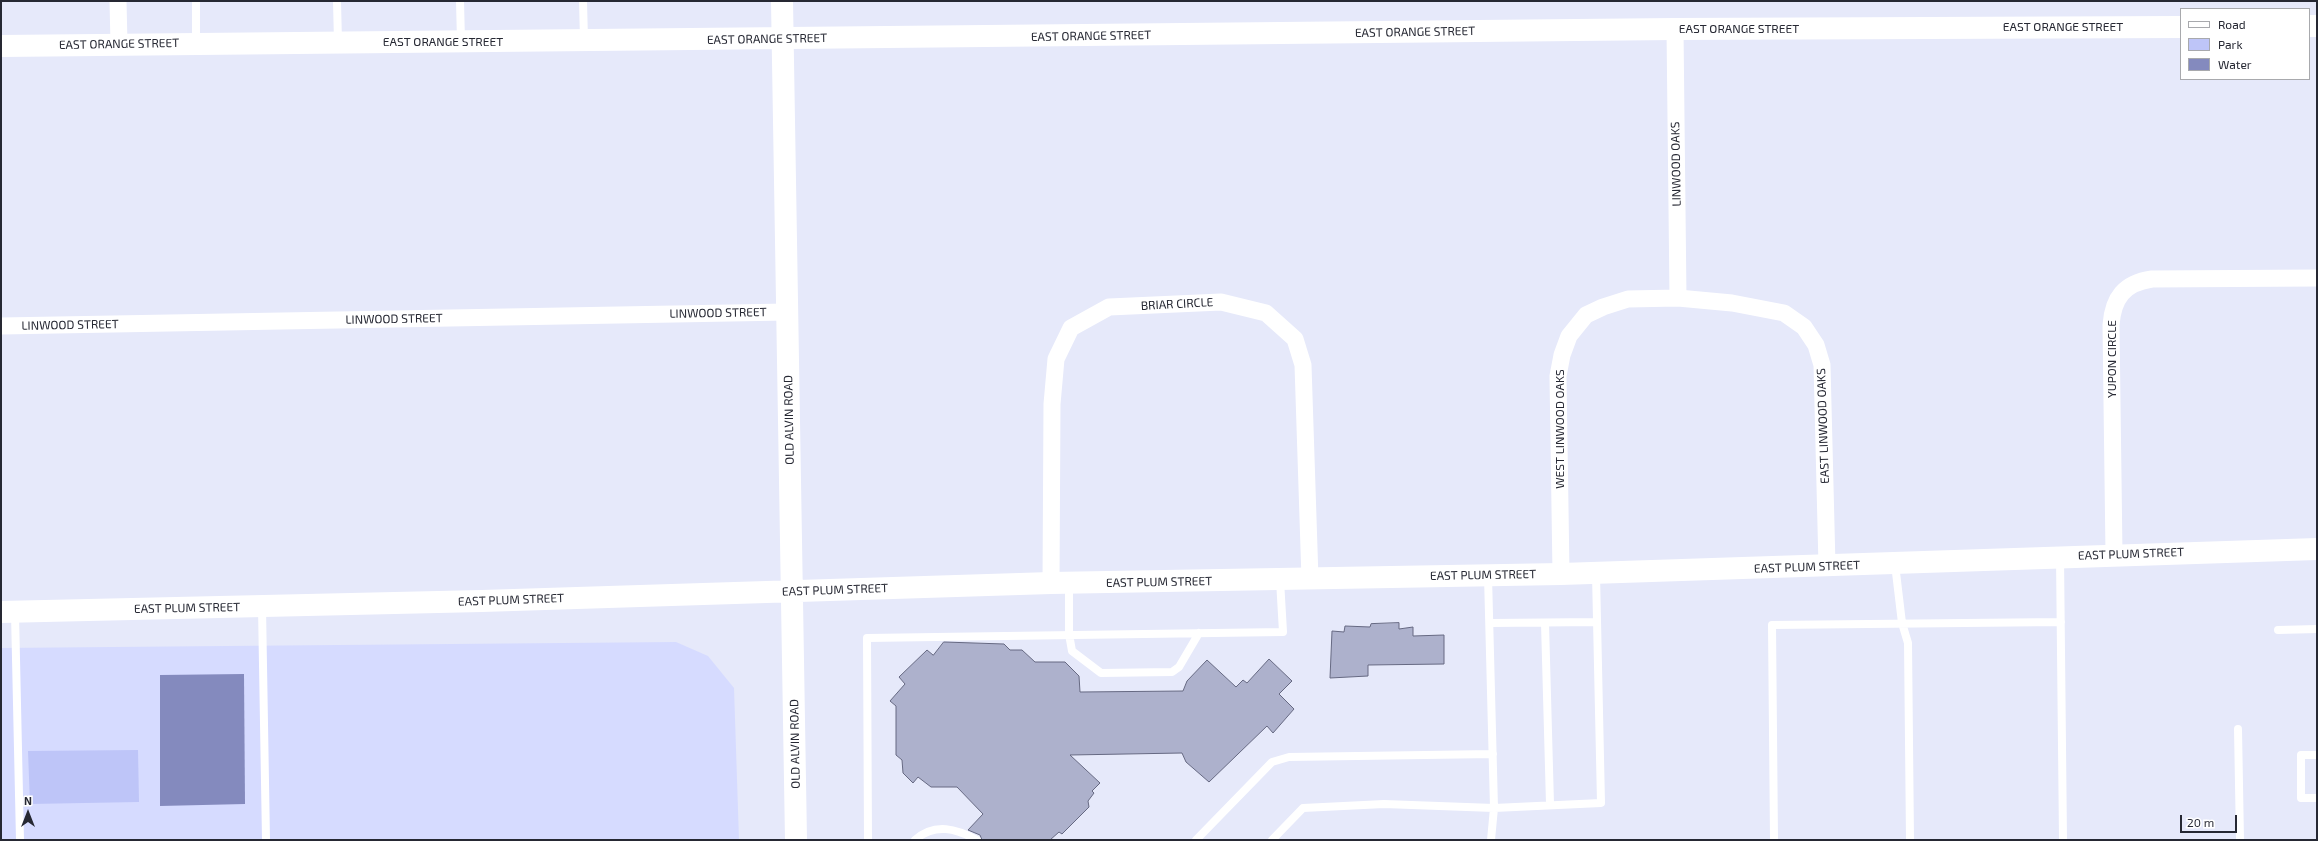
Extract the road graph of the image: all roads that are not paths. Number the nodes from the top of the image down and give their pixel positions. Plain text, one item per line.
1 (118, 1) edge
2 (196, 1) edge
3 (337, 1) edge
4 (460, 1) edge
5 (583, 1) edge
6 (782, 1) edge
7 (2180, 27) edge
8 (1674, 29) junction
9 (783, 39) junction
10 (584, 41) junction
11 (338, 42) junction
12 (461, 42) junction
13 (119, 44) junction
14 (196, 44) junction
15 (1, 46) edge
16 (2317, 278) edge
17 (1678, 298) junction
18 (787, 312) junction
19 (1, 326) edge
20 (2317, 549) edge
21 (2114, 554) junction
22 (2060, 557) junction
23 (1894, 564) junction
24 (1827, 566) junction
25 (1596, 572) junction
26 (1561, 574) junction
27 (1488, 575) junction
28 (1310, 579) junction
29 (1280, 580) junction
30 (1060, 583) junction
31 (792, 591) junction
32 (262, 606) junction
33 (8, 611) edge
34 (1597, 622) junction
35 (2061, 622) junction
36 (1491, 623) junction
37 (1544, 623) junction
38 (1902, 623) junction
39 (2317, 629) edge
40 (2278, 630) dead end
41 (1199, 633) junction
42 (1069, 634) junction
43 (2238, 729) dead end
44 (1493, 754) junction
45 (2317, 755) edge
46 (2317, 798) edge
47 (1550, 804) junction
48 (1494, 808) junction
49 (20, 840) edge
50 (261, 840) edge
51 (266, 840) edge
52 (796, 840) edge
53 (868, 840) edge
54 (915, 840) edge
55 (978, 840) edge
56 (1196, 840) edge
57 (1272, 840) edge
58 (1491, 840) edge
59 (1774, 840) edge
60 (1910, 840) edge
61 (2063, 840) edge
62 (2240, 840) edge

1 - 13 street
2 - 14 lane
3 - 11 lane
4 - 12 lane
5 - 10 lane
6 - 9 street, OLD ALVIN ROAD
7 - 8 street, EAST ORANGE STREET
8 - 9 street, EAST ORANGE STREET
8 - 17 street, LINWOOD OAKS
9 - 10 street, EAST ORANGE STREET
9 - 18 street, OLD ALVIN ROAD
10 - 12 street, EAST ORANGE STREET
11 - 12 street, EAST ORANGE STREET
11 - 14 street, EAST ORANGE STREET
13 - 14 street, EAST ORANGE STREET
13 - 15 street, EAST ORANGE STREET
16 - 21 street, YUPON CIRCLE
17 - 24 street, EAST LINWOOD OAKS
17 - 26 street, WEST LINWOOD OAKS
18 - 19 street, LINWOOD STREET
18 - 31 street, OLD ALVIN ROAD
20 - 21 street, EAST PLUM STREET
21 - 22 street, EAST PLUM STREET
22 - 23 street, EAST PLUM STREET
22 - 35 lane
23 - 24 street, EAST PLUM STREET
23 - 38 lane
24 - 25 street, EAST PLUM STREET
25 - 26 street, EAST PLUM STREET
25 - 34 lane
26 - 27 street, EAST PLUM STREET
27 - 28 street, EAST PLUM STREET
27 - 36 lane
28 - 29 street, EAST PLUM STREET
28 - 30 street, BRIAR CIRCLE
29 - 30 street, EAST PLUM STREET
29 - 41 lane
30 - 31 street, EAST PLUM STREET
30 - 42 lane
31 - 32 street, EAST PLUM STREET
31 - 52 street, OLD ALVIN ROAD
32 - 33 street, EAST PLUM STREET
32 - 51 lane
33 - 49 lane
34 - 37 lane
34 - 47 lane
35 - 38 lane
35 - 61 lane
36 - 37 lane
36 - 44 lane
37 - 47 lane
38 - 59 lane
38 - 60 lane
39 - 40 lane
41 - 42 lane
41 - 42 lane
42 - 53 lane
43 - 62 lane
44 - 48 lane
44 - 56 lane
45 - 46 lane
47 - 48 lane
48 - 57 lane
48 - 58 lane
50 - 51 lane
54 - 55 lane

